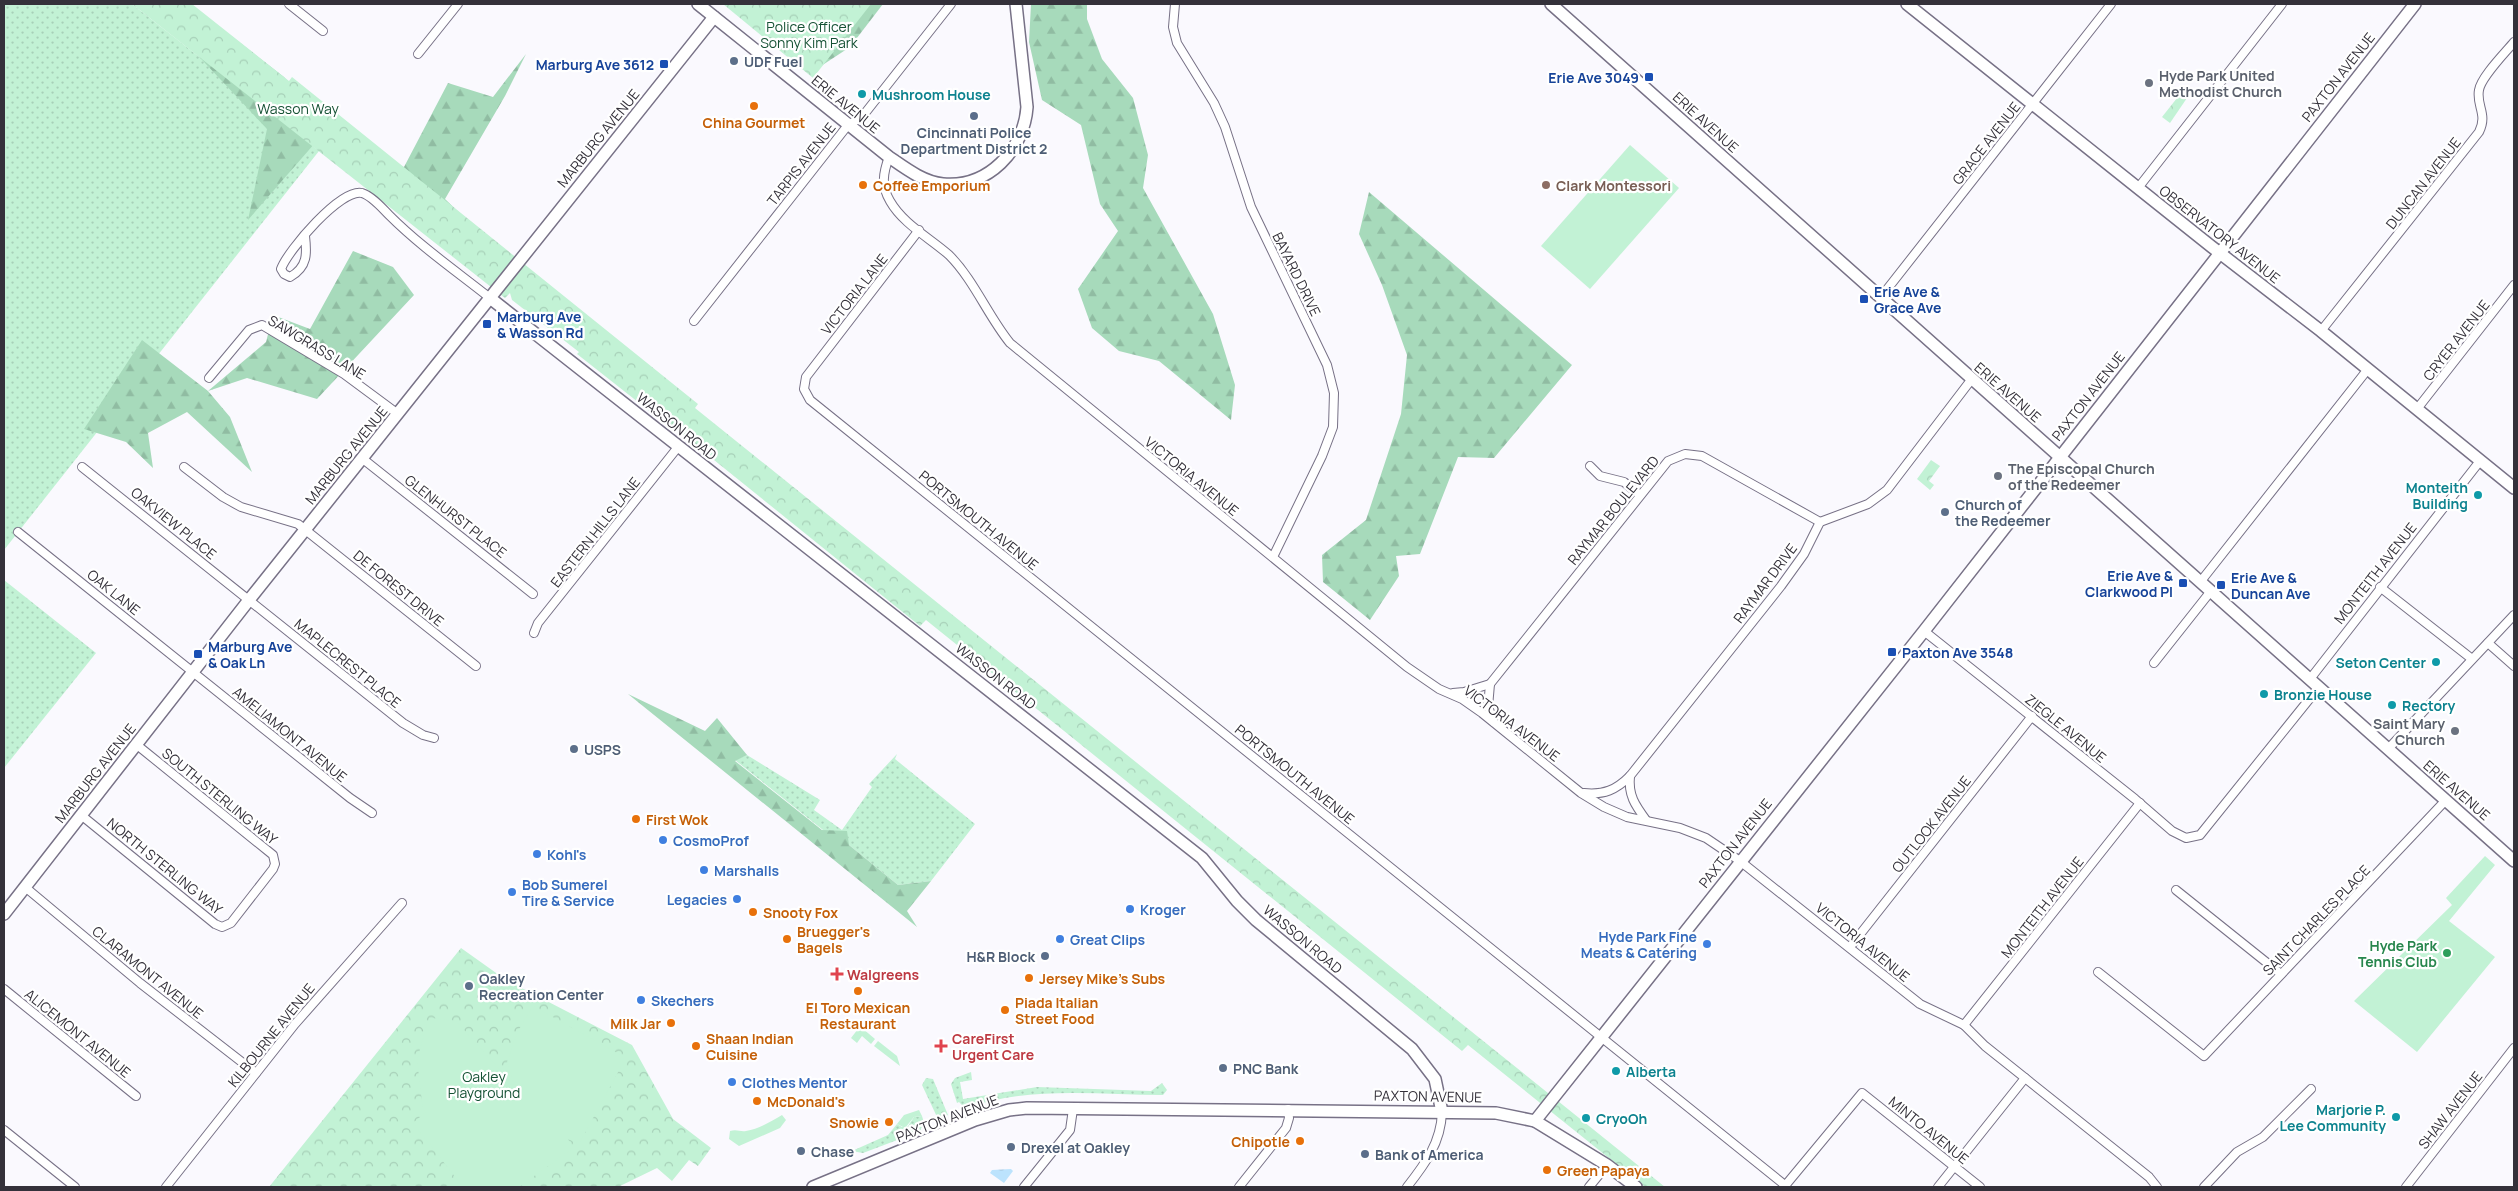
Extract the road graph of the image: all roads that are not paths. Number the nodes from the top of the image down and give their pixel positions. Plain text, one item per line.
1 (289, 4) edge
2 (458, 4) edge
3 (698, 4) edge
4 (951, 4) edge
5 (1016, 4) edge
6 (1175, 4) edge
7 (1550, 4) edge
8 (1907, 4) edge
9 (2111, 4) edge
10 (2282, 4) edge
11 (2415, 4) edge
12 (714, 17) junction
13 (323, 31) dead end
14 (2514, 42) edge
15 (418, 54) dead end
16 (2032, 104) junction
17 (848, 125) junction
18 (888, 157) junction
19 (2138, 188) junction
20 (919, 230) junction
21 (305, 236) junction
22 (2220, 254) junction
23 (2514, 285) edge
24 (1881, 297) junction
25 (490, 298) junction
26 (694, 321) dead end
27 (2322, 331) junction
28 (2368, 369) junction
29 (808, 374) joint
30 (209, 378) dead end
31 (1971, 380) junction
32 (2417, 409) junction
33 (398, 414) junction
34 (678, 447) junction
35 (2059, 457) junction
36 (363, 459) junction
37 (2480, 460) junction
38 (82, 466) dead end
39 (1590, 466) dead end
40 (184, 467) dead end
41 (2514, 488) edge
42 (1640, 495) junction
43 (1820, 522) junction
44 (306, 529) junction
45 (18, 532) dead end
46 (1273, 557) junction
47 (2200, 582) junction
48 (2380, 587) junction
49 (2211, 591) junction
50 (533, 594) dead end
51 (249, 600) junction
52 (2514, 614) edge
53 (1924, 631) junction
54 (534, 633) dead end
55 (2488, 642) junction
56 (2472, 659) junction
57 (2154, 663) dead end
58 (476, 666) dead end
59 (2514, 666) edge
60 (194, 672) junction
61 (2310, 679) junction
62 (1490, 684) junction
63 (2319, 687) junction
64 (1451, 693) junction
65 (2032, 716) junction
66 (1495, 723) junction
67 (434, 738) dead end
68 (137, 745) junction
69 (2388, 749) junction
70 (1630, 776) junction
71 (1581, 793) junction
72 (2445, 801) junction
73 (2140, 803) junction
74 (372, 813) dead end
75 (81, 815) junction
76 (1646, 820) junction
77 (1740, 861) junction
78 (2514, 861) edge
79 (25, 887) junction
80 (2176, 890) dead end
81 (253, 895) joint
82 (402, 903) dead end
83 (4, 914) edge
84 (1850, 947) junction
85 (2098, 972) dead end
86 (2282, 974) junction
87 (4, 989) edge
88 (1964, 1025) junction
89 (1601, 1038) junction
90 (2514, 1048) edge
91 (256, 1073) junction
92 (2025, 1078) junction
93 (2311, 1089) dead end
94 (136, 1096) dead end
95 (1073, 1109) junction
96 (1288, 1109) junction
97 (1442, 1112) junction
98 (1535, 1120) junction
99 (4, 1130) edge
100 (1607, 1165) junction
101 (1954, 1167) junction
102 (1785, 1186) edge
103 (75, 1187) edge
104 (166, 1187) edge
105 (813, 1187) edge
106 (1024, 1187) edge
107 (1239, 1187) edge
108 (1407, 1187) edge
109 (1589, 1187) edge
110 (1636, 1187) edge
111 (1938, 1187) edge
112 (1980, 1187) edge
113 (2157, 1187) edge
114 (2204, 1187) edge
115 (2406, 1187) edge

1 - 13 street
2 - 15 street
3 - 12 street, ERIE AVENUE
4 - 17 street, TARPIS AVENUE
5 - 18 street, ERIE AVENUE
6 - 46 street, BAYARD DRIVE
7 - 24 street, ERIE AVENUE
8 - 16 street, OBSERVATORY AVENUE
9 - 16 street, GRACE AVENUE
10 - 19 street
11 - 22 street, PAXTON AVENUE
12 - 17 street, ERIE AVENUE
12 - 25 street, MARBURG AVENUE
14 - 27 street, DUNCAN AVENUE
16 - 19 street, OBSERVATORY AVENUE
16 - 24 street, GRACE AVENUE
17 - 18 street, ERIE AVENUE
17 - 26 street, TARPIS AVENUE
18 - 20 street, VICTORIA AVENUE
19 - 22 street, OBSERVATORY AVENUE
20 - 29 street, VICTORIA LANE
20 - 46 street, VICTORIA AVENUE
21 - 21 street
21 - 25 street
22 - 27 street, OBSERVATORY AVENUE
22 - 35 street, PAXTON AVENUE
23 - 32 street, CRYER AVENUE
24 - 31 street, ERIE AVENUE
25 - 33 street, MARBURG AVENUE
25 - 34 street, WASSON ROAD
27 - 28 street, OBSERVATORY AVENUE
28 - 32 street, OBSERVATORY AVENUE
28 - 47 street
29 - 89 street, PORTSMOUTH AVENUE
30 - 33 street, SAWGRASS LANE
31 - 35 street, ERIE AVENUE
31 - 43 street
32 - 37 street, OBSERVATORY AVENUE
33 - 36 street, MARBURG AVENUE
34 - 54 street, EASTERN HILLS LANE
34 - 97 street, WASSON ROAD
35 - 47 street, ERIE AVENUE
35 - 53 street, PAXTON AVENUE
36 - 44 street, MARBURG AVENUE
36 - 50 street, GLENHURST PLACE
37 - 41 street, OBSERVATORY AVENUE
37 - 48 street, MONTEITH AVENUE
38 - 51 street, OAKVIEW PLACE
39 - 42 street
40 - 44 street, DE FOREST DRIVE
42 - 43 street, RAYMAR BOULEVARD
42 - 62 street, RAYMAR BOULEVARD
43 - 70 street, RAYMAR DRIVE
44 - 51 street, MARBURG AVENUE
44 - 58 street, DE FOREST DRIVE
45 - 60 street, OAK LANE
46 - 64 street, VICTORIA AVENUE
47 - 49 street, ERIE AVENUE
48 - 56 street
48 - 61 street, MONTEITH AVENUE
49 - 57 street
49 - 61 street, ERIE AVENUE
51 - 60 street, MARBURG AVENUE
51 - 67 street, MAPLECREST PLACE
52 - 55 street
53 - 65 street, ZIEGLE AVENUE
53 - 77 street, PAXTON AVENUE
55 - 56 street
55 - 59 street
56 - 69 street
60 - 68 street, MARBURG AVENUE
60 - 74 street, AMELIAMONT AVENUE
61 - 63 street, ERIE AVENUE
62 - 64 street
62 - 66 street
63 - 69 street, ERIE AVENUE
63 - 73 street, ZIEGLE AVENUE
64 - 66 street, VICTORIA AVENUE
65 - 73 street, ZIEGLE AVENUE
65 - 84 street, OUTLOOK AVENUE
66 - 71 street, VICTORIA AVENUE
68 - 75 street, MARBURG AVENUE
68 - 81 street, SOUTH STERLING WAY
69 - 72 street, ERIE AVENUE
70 - 71 street, RAYMAR DRIVE
70 - 76 street
71 - 76 street, VICTORIA AVENUE
72 - 78 street, ERIE AVENUE
72 - 86 street, SAINT CHARLES PLACE
73 - 88 street, MONTEITH AVENUE
75 - 79 street, MARBURG AVENUE
75 - 81 street, NORTH STERLING WAY
76 - 77 street, VICTORIA AVENUE
77 - 84 street, VICTORIA AVENUE
77 - 89 street, PAXTON AVENUE
79 - 83 street, MARBURG AVENUE
79 - 91 street, CLARAMONT AVENUE
80 - 86 street
82 - 91 street, KILBOURNE AVENUE
84 - 88 street, VICTORIA AVENUE
85 - 86 street, SAINT CHARLES PLACE
87 - 94 street, ALICEMONT AVENUE
88 - 92 street, VICTORIA AVENUE
89 - 98 street, PAXTON AVENUE
89 - 102 street, PORTSMOUTH AVENUE
90 - 115 street, SHAW AVENUE
91 - 104 street, KILBOURNE AVENUE
92 - 101 street
92 - 113 street, VICTORIA AVENUE
93 - 114 street
95 - 96 street, PAXTON AVENUE
95 - 105 street, PAXTON AVENUE
95 - 106 street
96 - 97 street, PAXTON AVENUE
96 - 107 street
97 - 98 street, PAXTON AVENUE
97 - 108 street
98 - 100 street
99 - 103 street
100 - 109 street
100 - 110 street
101 - 102 street, MINTO AVENUE
101 - 111 street
101 - 112 street, MINTO AVENUE

